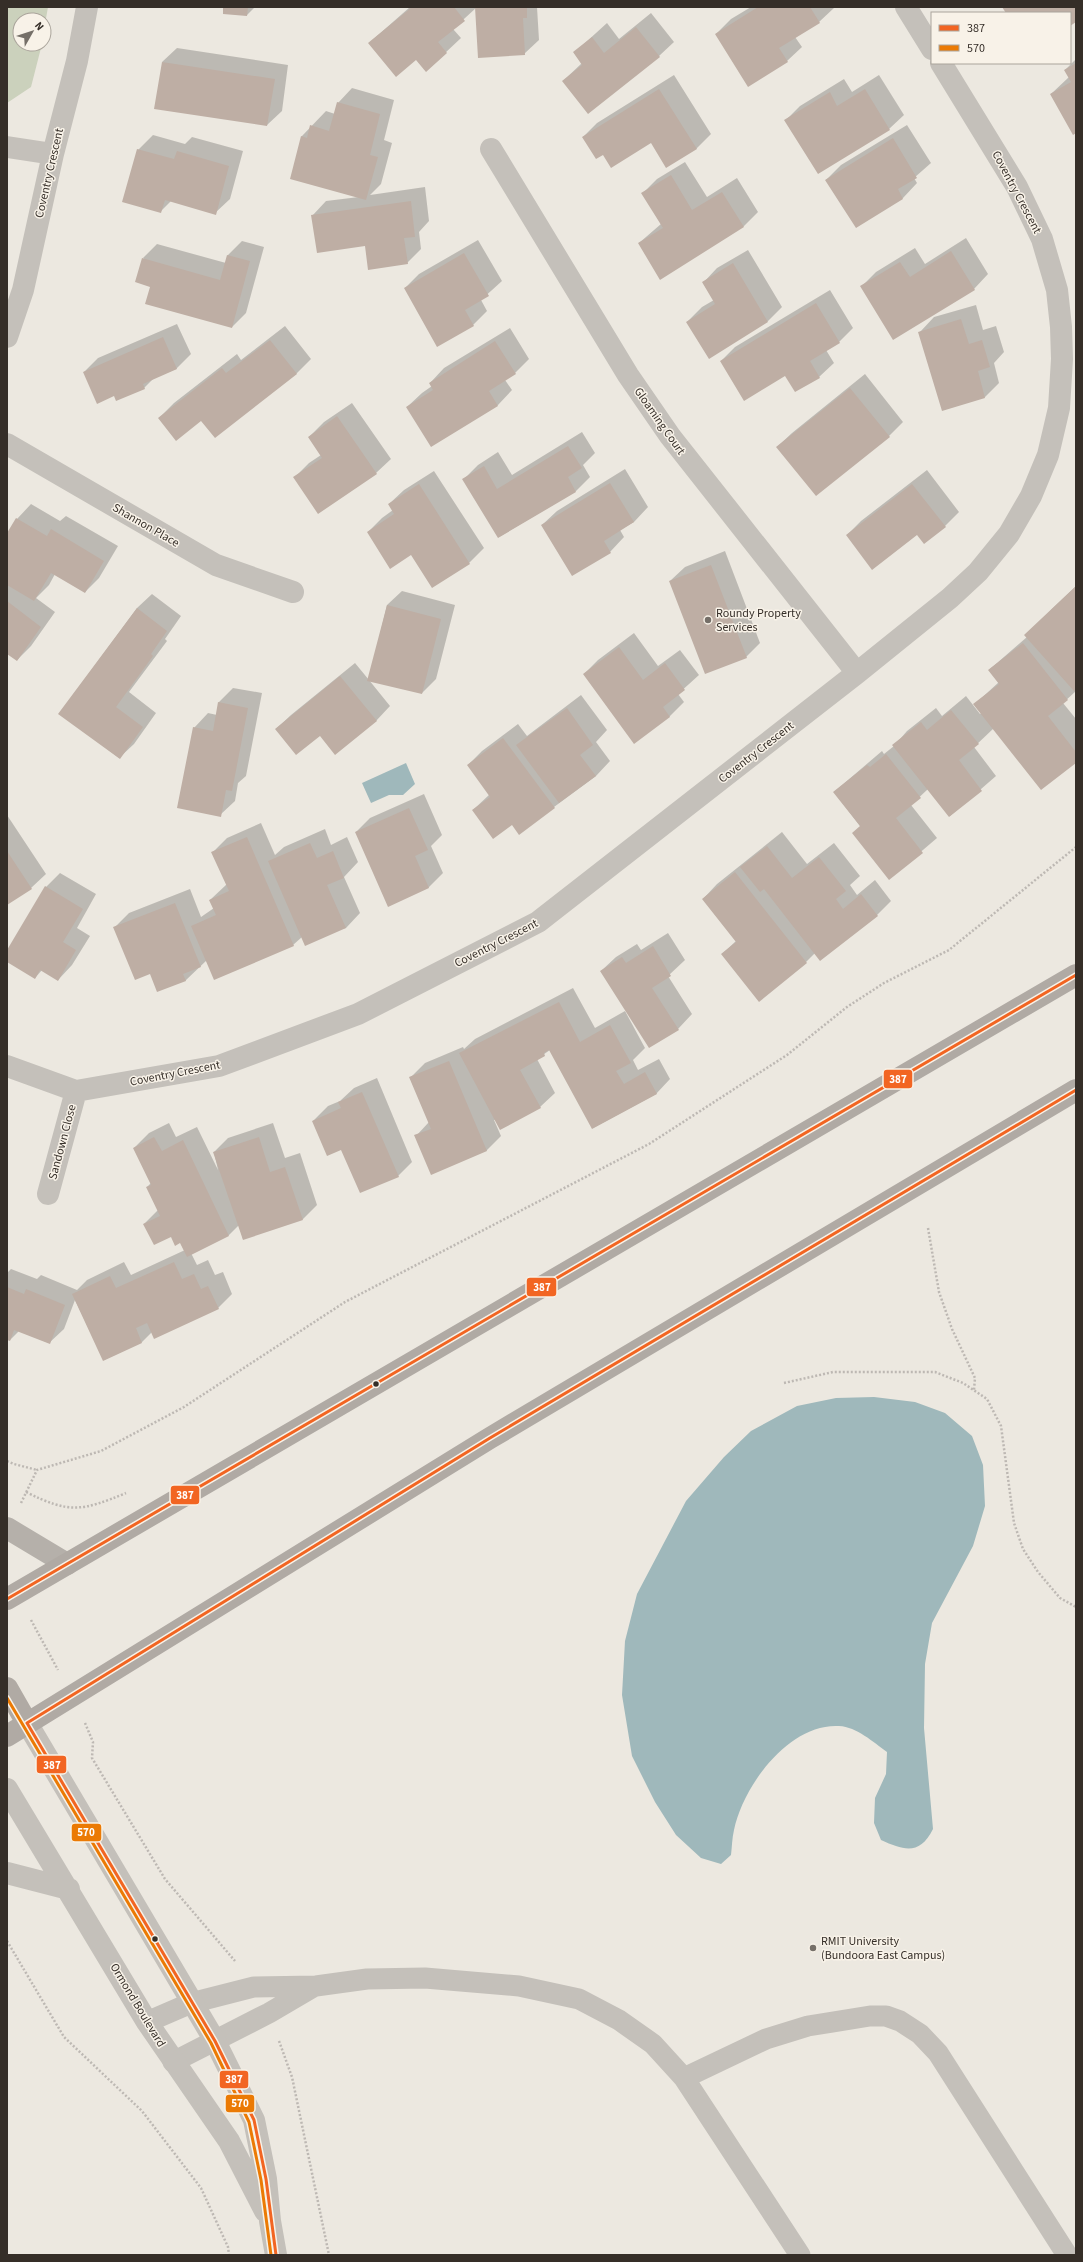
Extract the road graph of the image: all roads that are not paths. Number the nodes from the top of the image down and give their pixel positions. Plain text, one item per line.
1 (87, 7) edge
2 (906, 7) edge
3 (931, 47) edge
4 (942, 64) edge
5 (7, 147) edge
6 (490, 149) dead end
7 (53, 154) junction
8 (7, 337) edge
9 (7, 444) edge
10 (293, 592) dead end
11 (857, 673) junction
12 (1076, 975) edge
13 (7, 1066) edge
14 (1076, 1090) edge
15 (76, 1091) junction
16 (48, 1194) dead end
17 (8, 1529) edge
18 (67, 1564) junction
19 (12, 1596) edge
20 (7, 1688) edge
21 (27, 1723) junction
22 (7, 1736) edge
23 (7, 1789) edge
24 (7, 1873) edge
25 (69, 1889) junction
26 (316, 1986) junction
27 (191, 2003) junction
28 (148, 2022) junction
29 (215, 2041) junction
30 (173, 2062) junction
31 (684, 2078) junction
32 (270, 2221) junction
33 (276, 2255) edge
34 (800, 2255) edge
35 (1067, 2255) edge

1 - 7 street, Coventry Crescent
2 - 3 street
4 - 11 street, Coventry Crescent
5 - 7 street
6 - 11 street, Gloaming Court
7 - 8 street, Coventry Crescent
9 - 10 street, Shannon Place
11 - 15 street, Coventry Crescent
12 - 18 highway
13 - 15 street, Coventry Crescent
14 - 21 highway
15 - 16 street, Sandown Close
17 - 18 main road
18 - 19 highway
20 - 21 highway
21 - 22 highway
21 - 27 street, Ormond Boulevard
23 - 25 street, Ormond Boulevard
24 - 25 street
25 - 28 street, Ormond Boulevard
26 - 27 lane
26 - 29 lane
26 - 31 lane
27 - 28 lane
27 - 29 street, Ormond Boulevard
28 - 30 street, Ormond Boulevard
29 - 30 lane
29 - 32 street, Ormond Boulevard
30 - 32 street, Ormond Boulevard
31 - 34 lane
31 - 35 lane
32 - 33 street, Ormond Boulevard

